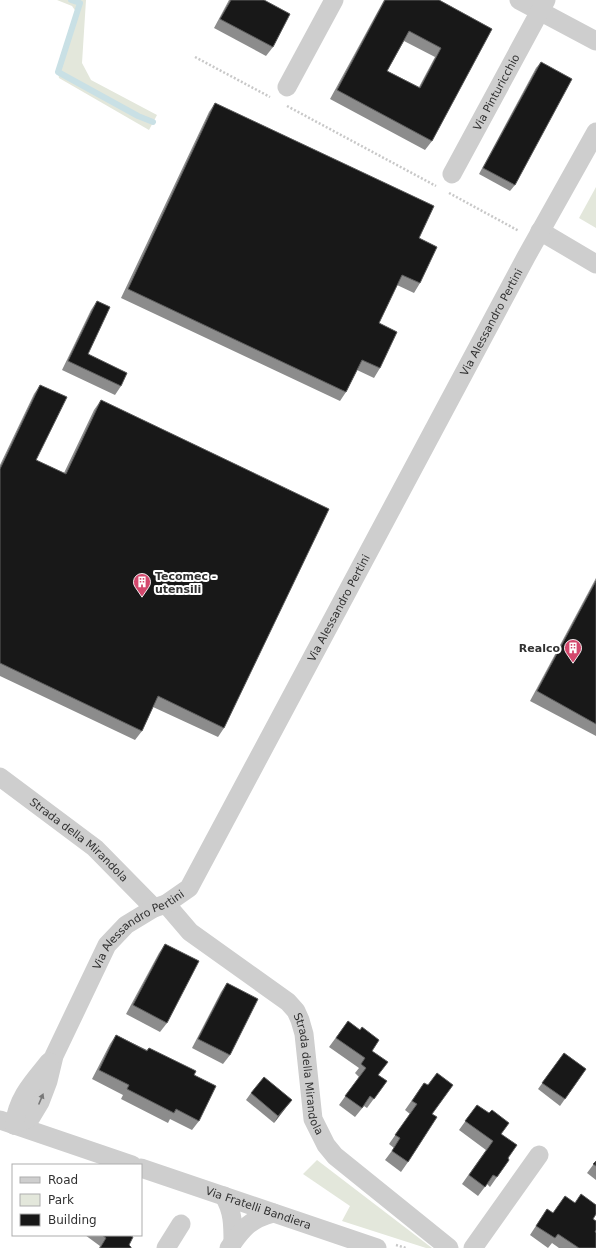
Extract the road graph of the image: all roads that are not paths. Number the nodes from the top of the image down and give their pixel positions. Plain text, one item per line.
1 (334, 0) edge
2 (519, 0) edge
3 (543, 5) edge
4 (596, 41) edge
5 (286, 96) road end
6 (596, 132) edge
7 (452, 174) dead end
8 (537, 235) junction
9 (596, 264) edge
10 (0, 777) edge
11 (160, 906) junction
12 (7, 1122) edge
13 (539, 1155) dead end
14 (129, 1164) edge
15 (142, 1168) edge
16 (224, 1196) junction
17 (272, 1213) junction
18 (180, 1224) dead end
19 (231, 1245) edge
20 (384, 1246) edge
21 (166, 1248) edge
22 (448, 1248) edge
23 (473, 1248) edge

1 - 5 street
2 - 3 street
3 - 4 street
3 - 7 street, Via Pinturicchio
6 - 8 street, Via Alessandro Pertini
8 - 9 street
8 - 11 street, Via Alessandro Pertini
10 - 11 street, Strada della Mirandola
11 - 12 street, Via Alessandro Pertini
11 - 22 street, Strada della Mirandola
12 - 14 street
13 - 23 street
15 - 16 street, Via Fratelli Bandiera
16 - 17 street, Via Fratelli Bandiera
16 - 19 street
17 - 19 street
17 - 20 street, Via Fratelli Bandiera
18 - 21 street

